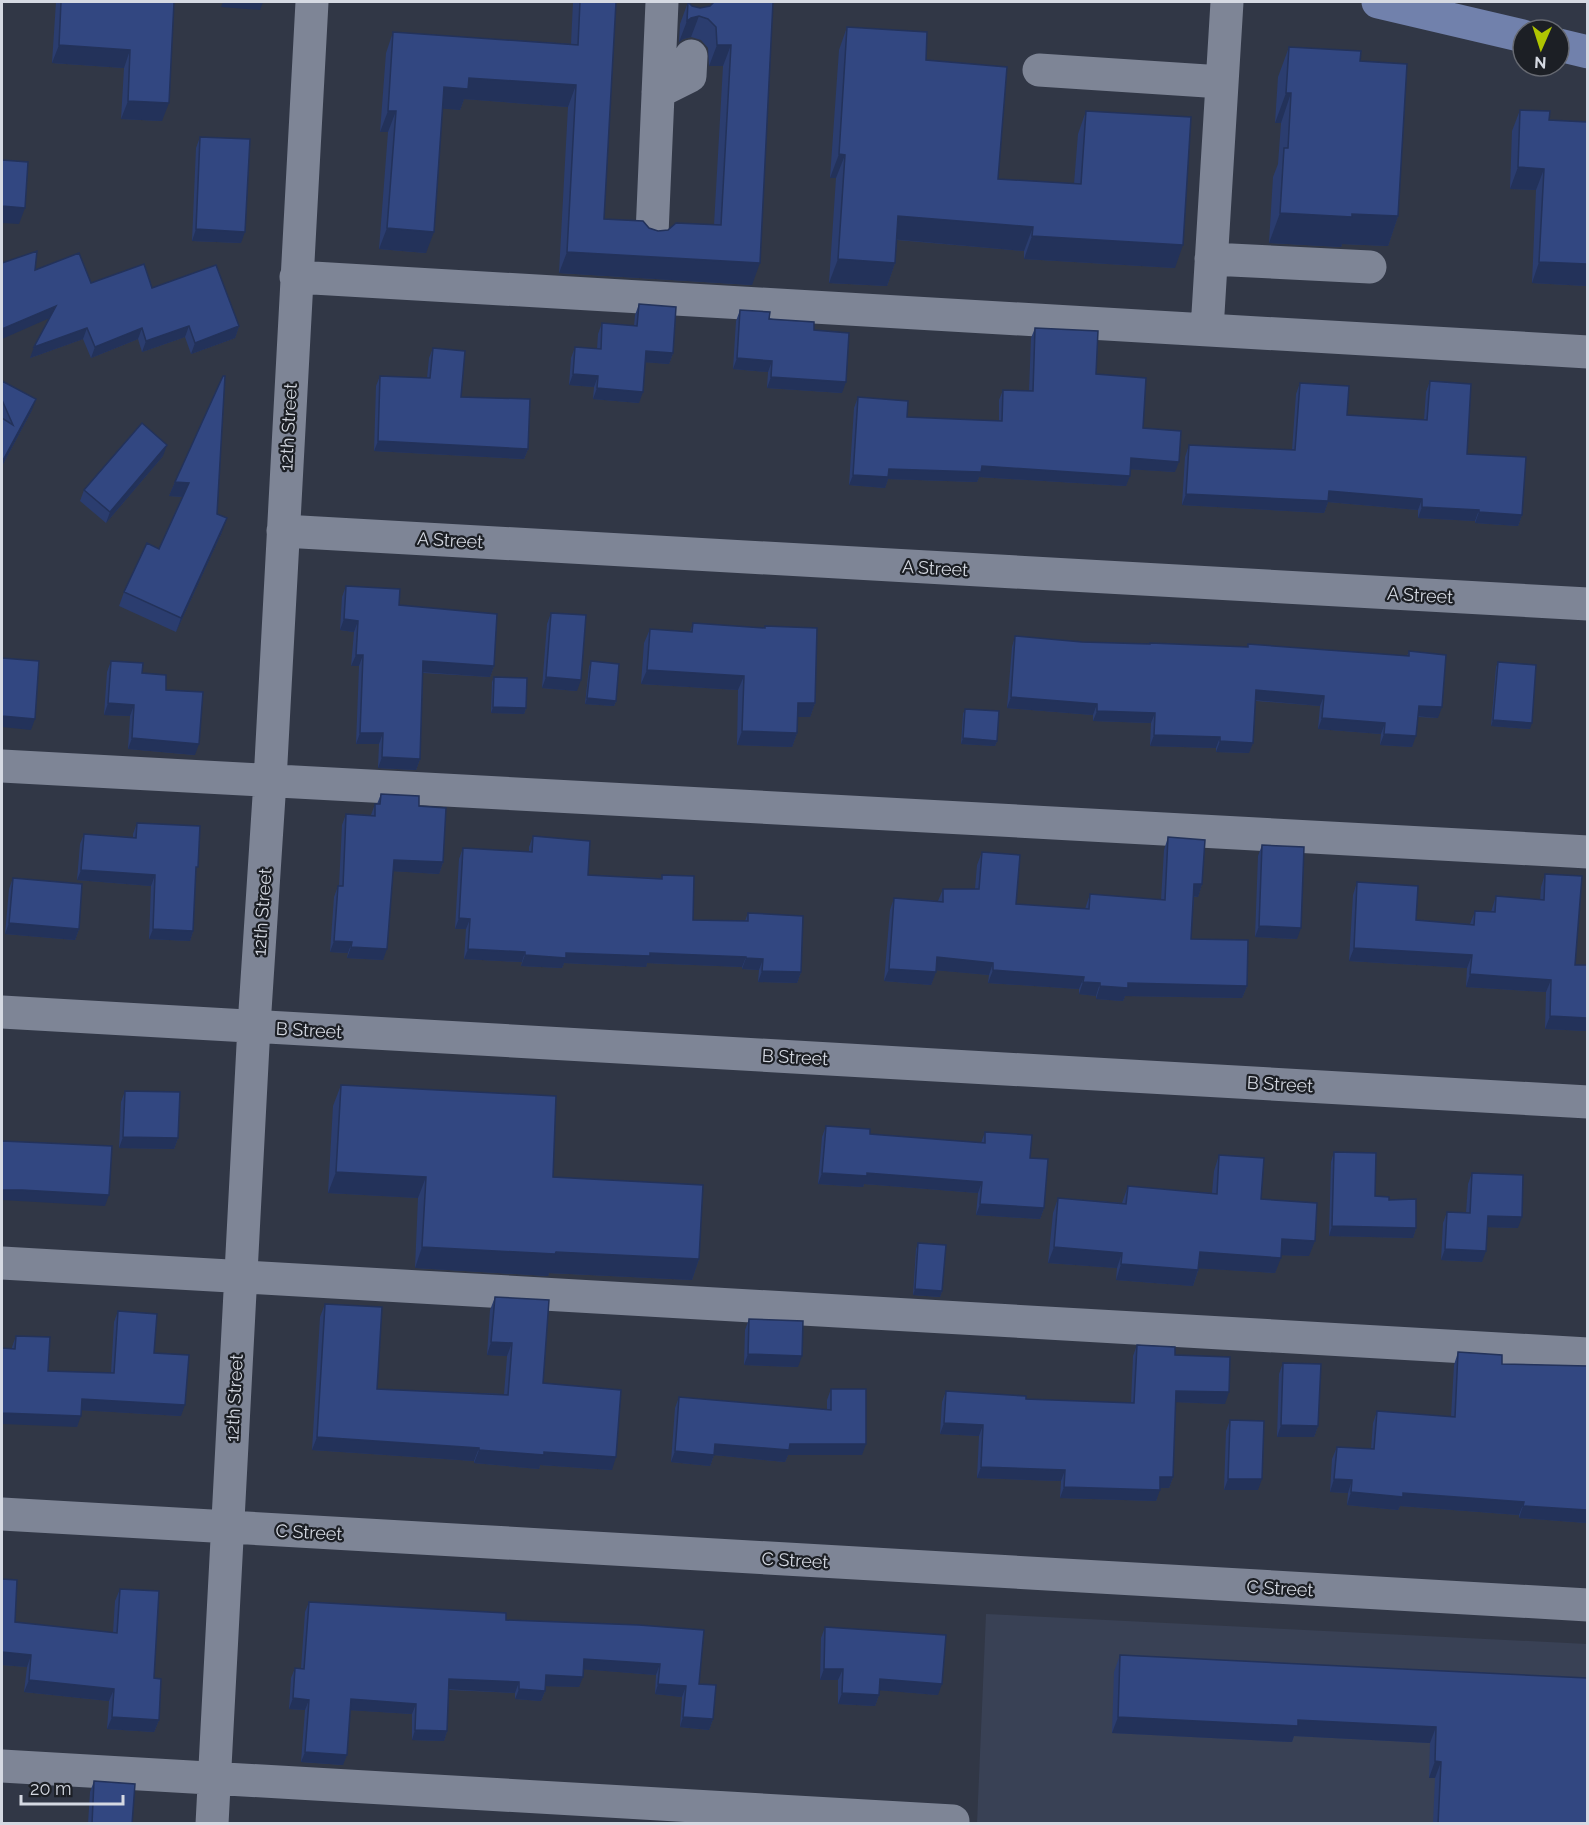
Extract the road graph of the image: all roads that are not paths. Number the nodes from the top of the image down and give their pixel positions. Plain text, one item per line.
1 (312, 2) edge
2 (662, 2) edge
3 (1227, 2) edge
4 (1378, 2) edge
5 (1511, 33) edge
6 (1571, 48) edge
7 (1587, 52) edge
8 (691, 56) dead end
9 (1038, 70) dead end
10 (1222, 82) junction
11 (658, 92) junction
12 (652, 234) edge
13 (1211, 259) junction
14 (1370, 267) dead end
15 (296, 277) junction
16 (1207, 330) junction
17 (1587, 352) edge
18 (283, 531) junction
19 (1587, 604) edge
20 (2, 766) edge
21 (270, 781) junction
22 (1587, 852) edge
23 (2, 1012) edge
24 (254, 1026) junction
25 (1587, 1102) edge
26 (2, 1263) edge
27 (241, 1277) junction
28 (1587, 1354) edge
29 (2, 1514) edge
30 (226, 1527) junction
31 (1587, 1605) edge
32 (2, 1766) edge
33 (214, 1778) junction
34 (953, 1821) dead end
35 (212, 1824) edge

1 - 15 street, 12th Street
2 - 11 street
3 - 10 street
4 - 5 main road
6 - 7 main road
8 - 11 street
9 - 10 street
10 - 13 street
11 - 12 street
13 - 14 street
13 - 16 street
15 - 16 street
15 - 18 street, 12th Street
16 - 17 street
18 - 19 street, A Street
18 - 21 street, 12th Street
20 - 21 street
21 - 22 street
21 - 24 street, 12th Street
23 - 24 street, B Street
24 - 25 street, B Street
24 - 27 street, 12th Street
26 - 27 street
27 - 28 street
27 - 30 street, 12th Street
29 - 30 street, C Street
30 - 31 street, C Street
30 - 33 street, 12th Street
32 - 33 street
33 - 34 street
33 - 35 street, 12th Street

